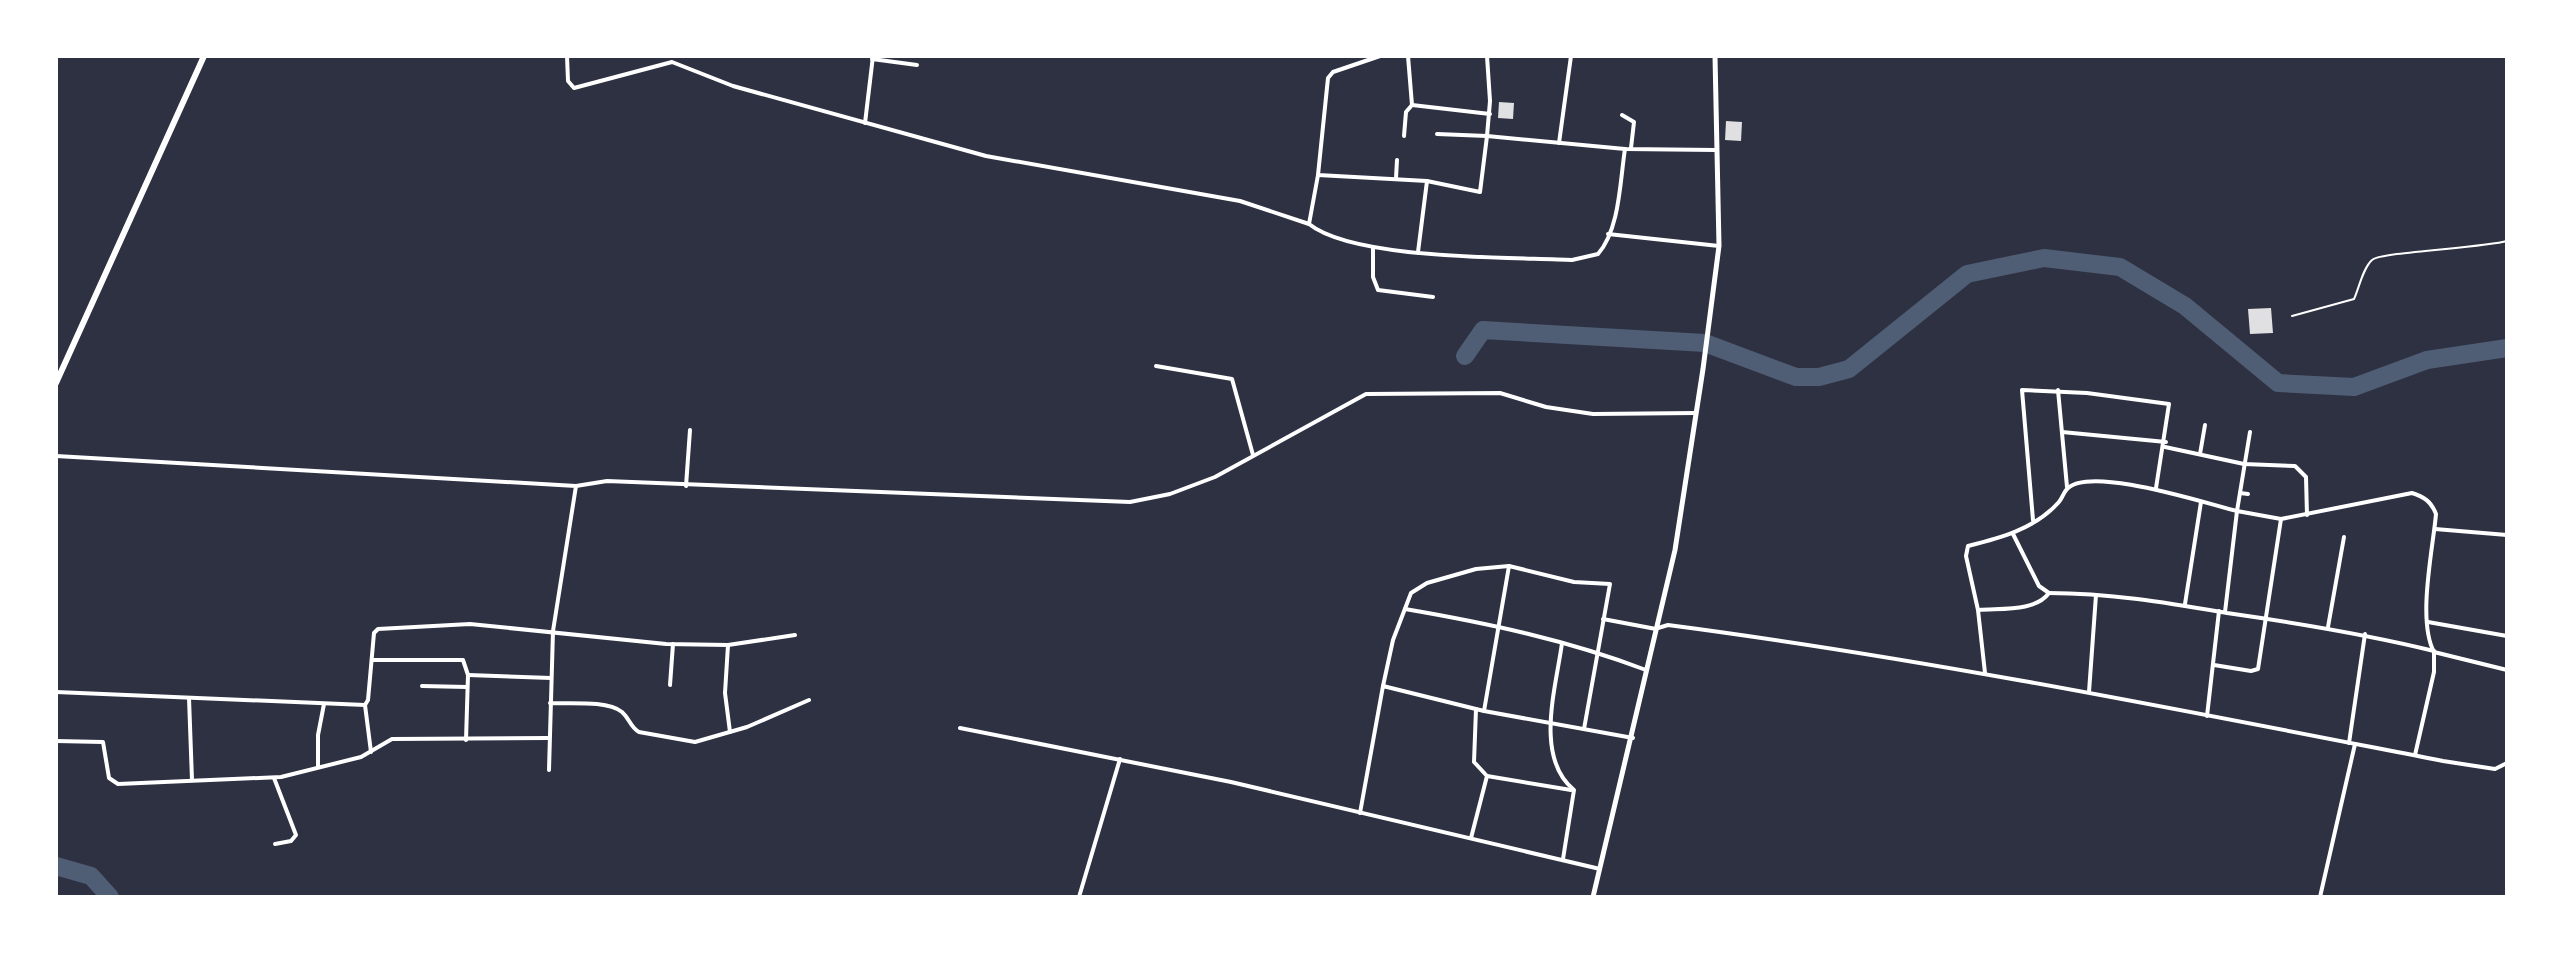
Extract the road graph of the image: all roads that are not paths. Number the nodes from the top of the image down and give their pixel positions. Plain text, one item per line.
1 (204, 56) edge
2 (567, 56) edge
3 (1380, 56) edge
4 (1408, 56) edge
5 (1487, 56) edge
6 (1571, 56) edge
7 (1715, 56) edge
8 (872, 57) edge
9 (917, 65) dead end
10 (1412, 105) junction
11 (1490, 114) junction
12 (1622, 115) dead end
13 (865, 123) junction
14 (1437, 134) dead end
15 (1404, 136) dead end
16 (1487, 136) junction
17 (1559, 143) junction
18 (1631, 148) junction
19 (1625, 149) junction
20 (1716, 150) junction
21 (1397, 160) dead end
22 (1318, 175) junction
23 (1396, 178) junction
24 (1427, 181) junction
25 (1309, 224) junction
26 (1608, 234) junction
27 (1719, 246) junction
28 (1373, 247) junction
29 (1418, 252) junction
30 (1433, 297) dead end
31 (1156, 366) dead end
32 (56, 383) edge
33 (2058, 390) junction
34 (1696, 413) junction
35 (2205, 425) dead end
36 (690, 430) dead end
37 (2062, 432) junction
38 (2250, 432) dead end
39 (2166, 445) junction
40 (2200, 454) junction
41 (1253, 455) junction
42 (56, 456) edge
43 (2244, 464) junction
44 (576, 486) junction
45 (686, 486) junction
46 (2068, 488) junction
47 (2156, 488) junction
48 (2240, 493) junction
49 (2248, 494) dead end
50 (2201, 502) junction
51 (2237, 511) junction
52 (2307, 515) junction
53 (2281, 519) junction
54 (2033, 522) junction
55 (2435, 529) junction
56 (2013, 534) junction
57 (2507, 535) edge
58 (2344, 537) dead end
59 (1509, 566) junction
60 (2049, 593) junction
61 (2096, 594) junction
62 (2185, 604) junction
63 (1405, 609) junction
64 (1978, 610) junction
65 (2222, 612) junction
66 (1660, 617) junction
67 (2267, 618) junction
68 (1603, 619) junction
69 (2428, 622) junction
70 (1501, 625) junction
71 (1668, 625) junction
72 (2328, 627) junction
73 (1658, 629) junction
74 (553, 631) junction
75 (2365, 634) junction
76 (795, 635) dead end
77 (2507, 636) edge
78 (1562, 643) junction
79 (673, 644) junction
80 (728, 645) junction
81 (1597, 651) junction
82 (2434, 652) junction
83 (372, 660) junction
84 (2214, 665) junction
85 (2507, 668) edge
86 (1648, 671) junction
87 (1985, 673) junction
88 (468, 675) junction
89 (551, 678) junction
90 (670, 685) dead end
91 (422, 686) dead end
92 (1383, 686) junction
93 (467, 687) junction
94 (56, 692) edge
95 (2089, 692) junction
96 (189, 697) junction
97 (809, 700) dead end
98 (550, 703) junction
99 (324, 704) junction
100 (365, 705) junction
101 (1476, 709) junction
102 (1484, 711) junction
103 (2207, 716) junction
104 (1552, 724) junction
105 (960, 728) dead end
106 (1584, 729) junction
107 (730, 732) junction
108 (548, 738) junction
109 (1633, 738) junction
110 (466, 740) junction
111 (56, 741) edge
112 (2352, 744) junction
113 (371, 752) junction
114 (2415, 755) junction
115 (1120, 759) junction
116 (2507, 763) edge
117 (318, 767) junction
118 (549, 770) dead end
119 (1487, 776) junction
120 (274, 778) junction
121 (192, 780) junction
122 (1574, 790) junction
123 (1360, 813) junction
124 (1471, 838) junction
125 (275, 844) dead end
126 (1563, 859) junction
127 (1602, 869) junction
128 (1079, 897) edge
129 (1593, 897) edge
130 (2320, 897) edge

1 - 32 main road
2 - 13 street
3 - 22 street
4 - 10 street
5 - 11 street
6 - 17 street
7 - 20 street
8 - 9 street
8 - 13 street
10 - 11 street
10 - 15 street
11 - 16 street
12 - 18 street
13 - 25 street
14 - 16 street
16 - 17 street
16 - 24 street
17 - 19 street
18 - 19 street
18 - 20 street
19 - 26 street
20 - 27 street
21 - 23 street
22 - 23 street
22 - 25 street
23 - 24 street
24 - 29 street
25 - 28 street
26 - 27 street
26 - 29 street
27 - 34 street
28 - 29 street
28 - 30 street
31 - 41 street
33 - 37 street
33 - 39 street
33 - 54 street
34 - 41 street
34 - 66 street
35 - 40 street
36 - 45 street
37 - 39 street
37 - 46 street
38 - 43 street
39 - 40 street
39 - 47 street
40 - 43 street
41 - 45 street
42 - 44 street
43 - 48 street
43 - 52 street
44 - 45 street
44 - 74 street
46 - 47 street
46 - 54 street
47 - 50 street
48 - 49 street
48 - 51 street
50 - 51 street
50 - 62 street
51 - 53 street
51 - 65 street
52 - 53 street
52 - 55 street
53 - 67 street
54 - 56 street
55 - 57 street
55 - 69 street
56 - 60 street
56 - 64 street
58 - 72 street
59 - 63 street
59 - 68 street
59 - 70 street
60 - 61 street
60 - 64 street
61 - 62 street
61 - 95 street
62 - 65 street
63 - 70 street
63 - 92 street
64 - 87 street
65 - 67 street
65 - 84 street
66 - 71 street
66 - 73 street
67 - 72 street
67 - 84 street
68 - 73 street
68 - 81 street
69 - 77 street
69 - 82 street
70 - 78 street
70 - 102 street
71 - 73 street
71 - 87 street
72 - 75 street
73 - 86 street
74 - 79 street
74 - 83 street
74 - 89 street
75 - 82 street
75 - 112 street
76 - 80 street
78 - 81 street
78 - 104 street
79 - 80 street
79 - 90 street
80 - 107 street
81 - 86 street
81 - 106 street
82 - 85 street
82 - 114 street
83 - 88 street
83 - 100 street
84 - 103 street
86 - 109 street
87 - 95 street
88 - 89 street
88 - 93 street
89 - 98 street
91 - 93 street
92 - 101 street
92 - 123 street
93 - 110 street
94 - 96 street
95 - 103 street
96 - 99 street
96 - 121 street
97 - 107 street
98 - 107 street
98 - 108 street
99 - 100 street
99 - 117 street
100 - 113 street
101 - 102 street
101 - 119 street
102 - 104 street
103 - 112 street
104 - 106 street
104 - 122 street
105 - 115 street
106 - 109 street
108 - 110 street
108 - 118 street
109 - 127 street
110 - 113 street
111 - 121 street
112 - 114 street
112 - 130 street
113 - 117 street
114 - 116 street
115 - 123 street
115 - 128 street
117 - 120 street
119 - 122 street
119 - 124 street
120 - 121 street
120 - 125 street
122 - 126 street
123 - 124 street
124 - 126 street
126 - 127 street
127 - 129 street

